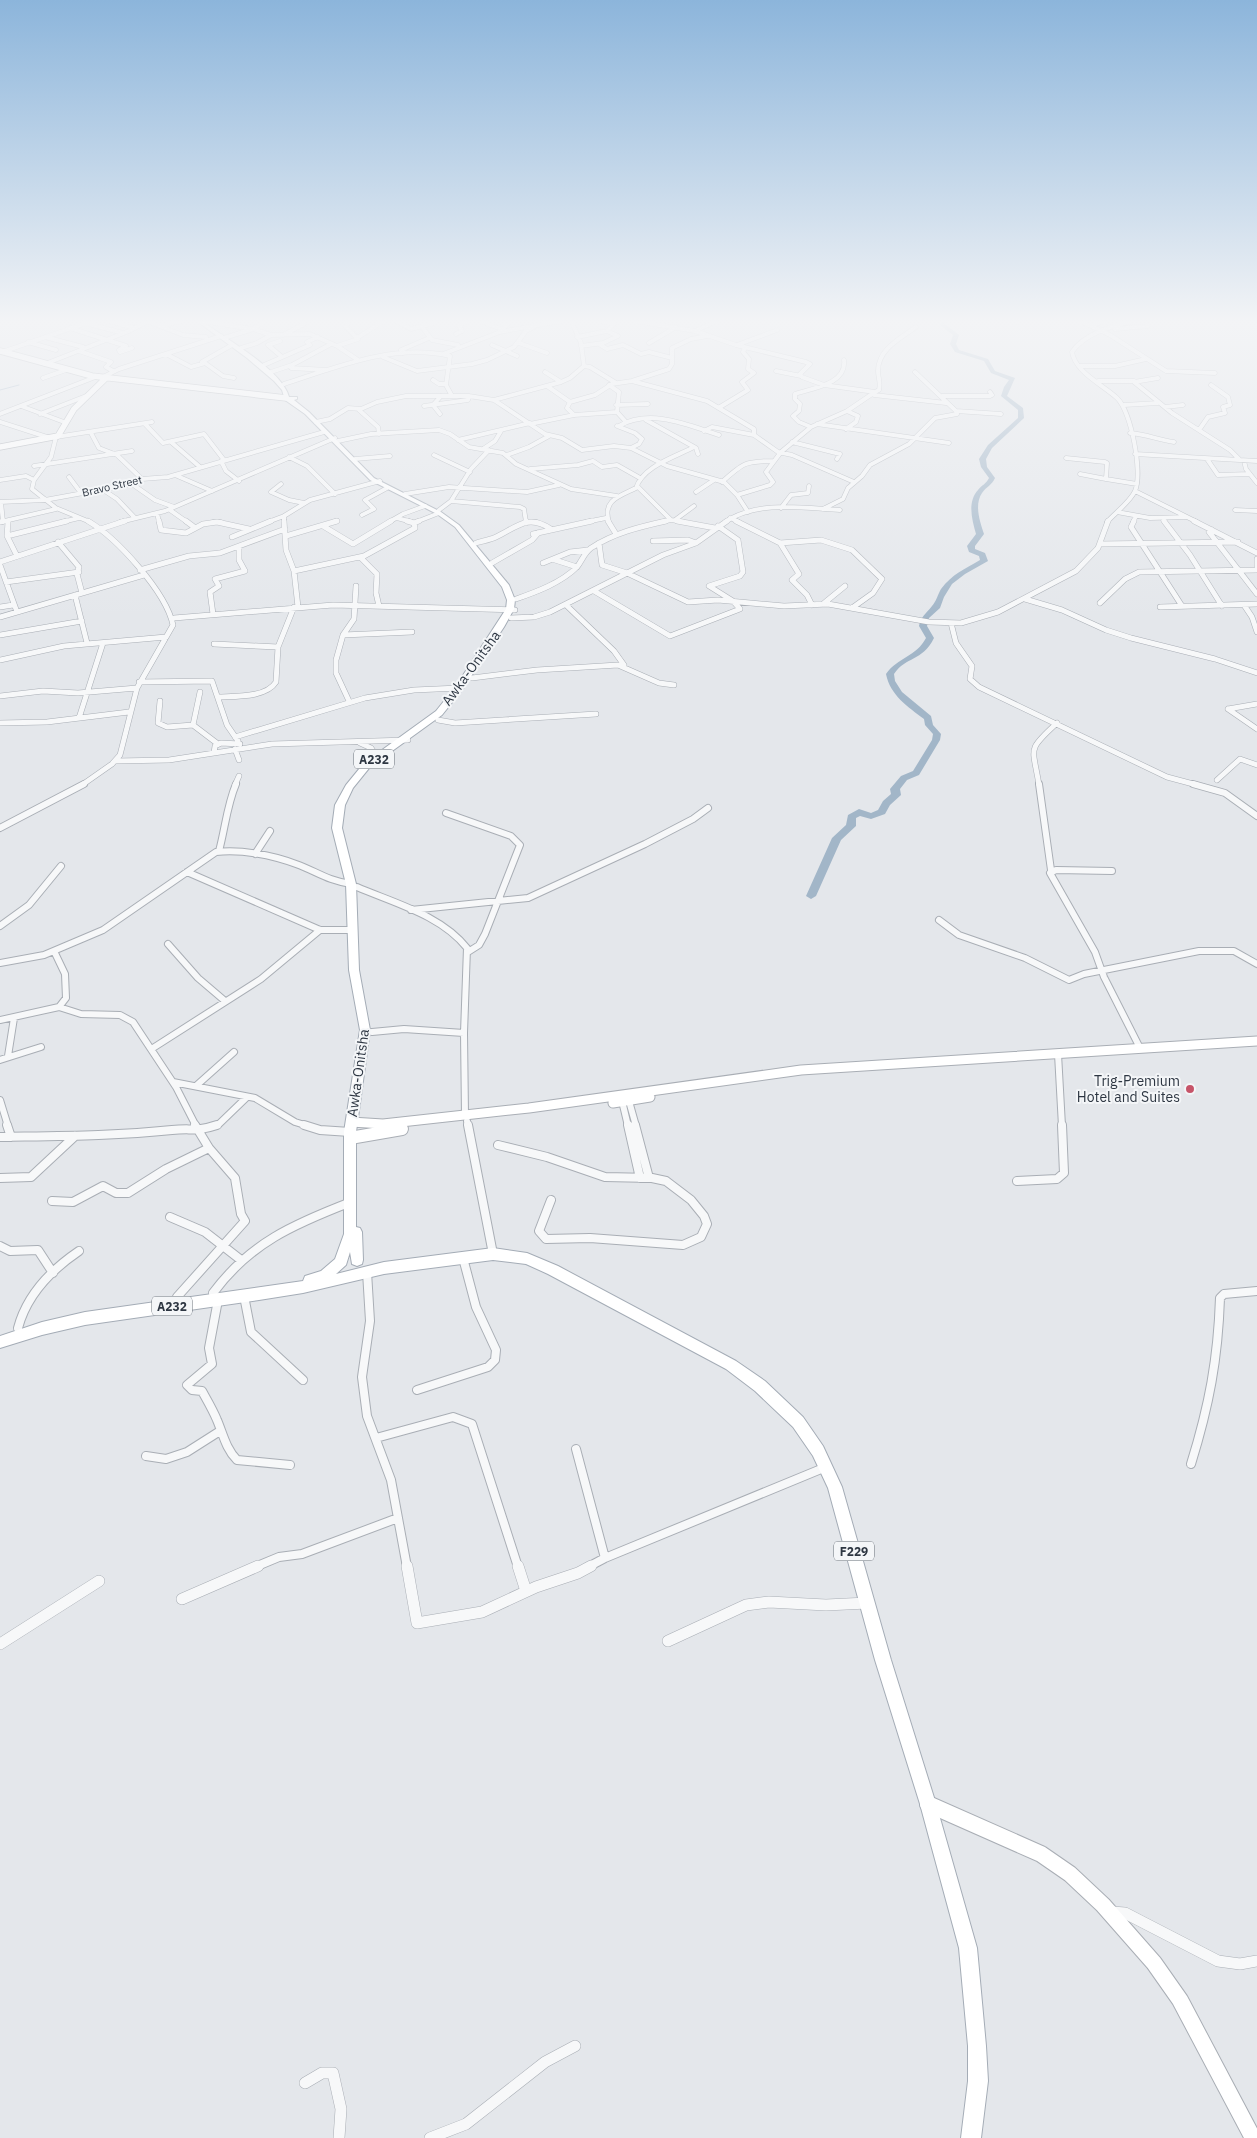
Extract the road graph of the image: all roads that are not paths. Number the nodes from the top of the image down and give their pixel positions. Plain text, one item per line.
1 (54, 419) edge
2 (67, 419) edge
3 (314, 419) edge
4 (325, 419) edge
5 (369, 419) edge
6 (523, 419) edge
7 (557, 419) edge
8 (623, 419) edge
9 (658, 419) edge
10 (668, 419) edge
11 (737, 419) edge
12 (795, 419) edge
13 (829, 419) edge
14 (857, 419) edge
15 (934, 419) edge
16 (1129, 419) edge
17 (1182, 419) edge
18 (1207, 419) edge
19 (646, 420) junction
20 (0, 422) edge
21 (64, 422) junction
22 (152, 422) dead end
23 (318, 422) junction
24 (626, 422) junction
25 (530, 423) junction
26 (145, 424) junction
27 (817, 424) junction
28 (811, 427) junction
29 (846, 429) junction
30 (1199, 430) junction
31 (502, 431) junction
32 (704, 431) junction
33 (324, 432) junction
34 (91, 433) junction
35 (1130, 433) junction
36 (379, 434) junction
37 (719, 435) dead end
38 (754, 435) junction
39 (549, 436) junction
40 (53, 438) junction
41 (917, 438) junction
42 (335, 439) junction
43 (458, 440) junction
44 (172, 442) junction
45 (792, 442) junction
46 (1174, 442) dead end
47 (949, 443) dead end
48 (0, 447) edge
49 (694, 447) junction
50 (631, 448) junction
51 (483, 449) junction
52 (489, 450) junction
53 (132, 451) dead end
54 (781, 452) junction
55 (698, 454) dead end
56 (1135, 454) junction
57 (114, 455) junction
58 (434, 455) dead end
59 (507, 455) junction
60 (390, 456) dead end
61 (289, 457) junction
62 (1066, 458) dead end
63 (355, 459) junction
64 (838, 459) dead end
65 (1207, 459) junction
66 (1241, 460) junction
67 (222, 461) junction
68 (774, 461) junction
69 (1257, 461) edge
70 (660, 464) junction
71 (45, 465) junction
72 (34, 466) dead end
73 (200, 467) junction
74 (530, 469) junction
75 (470, 472) junction
76 (1080, 474) dead end
77 (1250, 474) junction
78 (174, 475) junction
79 (69, 477) dead end
80 (640, 478) junction
81 (142, 479) junction
82 (0, 480) edge
83 (34, 480) junction
84 (435, 480) dead end
85 (714, 480) junction
86 (1106, 480) junction
87 (239, 481) junction
88 (722, 482) junction
89 (854, 482) junction
90 (1257, 483) edge
91 (132, 484) junction
92 (281, 484) dead end
93 (381, 484) junction
94 (560, 484) junction
95 (1137, 484) junction
96 (809, 486) dead end
97 (638, 487) junction
98 (458, 488) junction
99 (102, 489) junction
100 (431, 489) junction
101 (212, 491) junction
102 (1136, 491) junction
103 (696, 492) dead end
104 (81, 493) junction
105 (335, 494) junction
106 (405, 494) junction
107 (737, 495) junction
108 (617, 496) junction
109 (45, 500) junction
110 (451, 501) junction
111 (0, 502) edge
112 (304, 503) junction
113 (425, 506) junction
114 (694, 506) dead end
115 (172, 508) junction
116 (781, 508) junction
117 (56, 509) junction
118 (823, 510) junction
119 (840, 510) dead end
120 (1235, 510) dead end
121 (1257, 511) edge
122 (439, 512) junction
123 (748, 512) junction
124 (1117, 512) junction
125 (157, 513) junction
126 (362, 515) dead end
127 (284, 516) junction
128 (1136, 516) junction
129 (1187, 517) junction
130 (79, 518) junction
131 (135, 518) junction
132 (397, 518) junction
133 (606, 518) junction
134 (730, 518) junction
135 (1162, 518) junction
136 (673, 520) junction
137 (337, 521) dead end
138 (4, 522) edge
139 (414, 523) junction
140 (526, 523) junction
141 (194, 526) junction
142 (323, 526) junction
143 (256, 527) junction
144 (717, 527) junction
145 (98, 528) junction
146 (249, 529) junction
147 (285, 529) junction
148 (550, 529) junction
149 (1212, 530) junction
150 (270, 534) junction
151 (616, 534) junction
152 (7, 536) junction
153 (286, 536) junction
154 (232, 537) dead end
155 (702, 539) junction
156 (688, 540) junction
157 (654, 541) dead end
158 (58, 542) junction
159 (1238, 542) junction
160 (476, 543) junction
161 (599, 543) junction
162 (696, 543) junction
163 (780, 543) junction
164 (1219, 543) junction
165 (1100, 544) junction
166 (1143, 544) junction
167 (1182, 544) junction
168 (239, 546) junction
169 (588, 550) junction
170 (1257, 553) edge
171 (17, 556) junction
172 (360, 557) junction
173 (555, 560) junction
174 (1257, 560) edge
175 (0, 563) edge
176 (492, 563) junction
177 (542, 563) dead end
178 (577, 567) junction
179 (1257, 568) edge
180 (1238, 570) junction
181 (294, 571) junction
182 (1160, 571) junction
183 (1199, 571) junction
184 (79, 572) junction
185 (142, 572) junction
186 (627, 573) junction
187 (6, 582) junction
188 (356, 586) dead end
189 (845, 586) dead end
190 (9, 588) junction
191 (0, 590) edge
192 (594, 591) junction
193 (82, 593) junction
194 (1257, 594) edge
195 (75, 595) junction
196 (516, 599) junction
197 (1025, 599) junction
198 (734, 601) junction
199 (1100, 603) dead end
200 (823, 604) junction
201 (1257, 604) edge
202 (13, 605) junction
203 (354, 605) junction
204 (566, 605) junction
205 (812, 605) junction
206 (1244, 605) junction
207 (379, 606) junction
208 (1182, 606) junction
209 (1222, 606) junction
210 (0, 607) edge
211 (296, 607) junction
212 (1160, 607) dead end
213 (852, 608) junction
214 (17, 612) junction
215 (512, 612) junction
216 (213, 614) junction
217 (1250, 614) junction
218 (1257, 615) edge
219 (0, 617) edge
220 (174, 618) junction
221 (82, 621) junction
222 (951, 623) junction
223 (412, 632) dead end
224 (1257, 632) edge
225 (0, 635) edge
226 (343, 635) junction
227 (166, 637) junction
228 (87, 643) junction
229 (103, 643) junction
230 (214, 644) dead end
231 (278, 647) junction
232 (0, 660) edge
233 (624, 666) junction
234 (1257, 673) edge
235 (472, 678) junction
236 (138, 685) junction
237 (674, 685) dead end
238 (459, 688) junction
239 (89, 692) junction
240 (200, 692) dead end
241 (0, 696) edge
242 (218, 697) junction
243 (160, 701) dead end
244 (349, 701) junction
245 (1257, 704) edge
246 (129, 712) junction
247 (596, 714) dead end
248 (79, 718) junction
249 (438, 720) junction
250 (0, 723) edge
251 (1057, 723) junction
252 (193, 725) junction
253 (1257, 729) edge
254 (235, 738) junction
255 (403, 741) junction
256 (357, 742) junction
257 (218, 744) junction
258 (241, 746) junction
259 (235, 749) junction
260 (214, 754) junction
261 (378, 758) junction
262 (238, 760) dead end
263 (116, 761) junction
264 (1257, 764) edge
265 (239, 776) dead end
266 (1217, 780) dead end
267 (708, 808) dead end
268 (446, 813) dead end
269 (1257, 816) edge
270 (0, 828) edge
271 (270, 832) dead end
272 (219, 851) junction
273 (254, 854) junction
274 (61, 866) dead end
275 (1051, 870) junction
276 (1112, 871) dead end
277 (187, 872) junction
278 (354, 885) junction
279 (497, 903) junction
280 (411, 910) junction
281 (939, 920) dead end
282 (0, 926) edge
283 (320, 930) junction
284 (353, 930) junction
285 (168, 944) dead end
286 (54, 951) junction
287 (468, 952) junction
288 (0, 963) edge
289 (1257, 964) edge
290 (1102, 971) junction
291 (225, 1002) junction
292 (60, 1006) junction
293 (14, 1018) junction
294 (0, 1020) edge
295 (372, 1032) junction
296 (464, 1033) junction
297 (1257, 1041) edge
298 (41, 1047) dead end
299 (152, 1048) junction
300 (1140, 1048) junction
301 (234, 1052) dead end
302 (1058, 1054) junction
303 (8, 1056) junction
304 (0, 1060) edge
305 (173, 1082) junction
306 (707, 1082) junction
307 (197, 1085) junction
308 (247, 1097) junction
309 (0, 1100) edge
310 (626, 1101) junction
311 (466, 1118) junction
312 (353, 1130) junction
313 (200, 1131) junction
314 (75, 1136) junction
315 (0, 1137) edge
316 (11, 1137) junction
317 (498, 1145) dead end
318 (209, 1148) junction
319 (0, 1178) edge
320 (640, 1178) junction
321 (649, 1178) junction
322 (1017, 1181) dead end
323 (552, 1200) dead end
324 (52, 1202) dead end
325 (351, 1202) junction
326 (170, 1217) dead end
327 (0, 1246) edge
328 (222, 1246) junction
329 (79, 1251) dead end
330 (493, 1254) junction
331 (463, 1258) junction
332 (241, 1260) junction
333 (358, 1260) junction
334 (339, 1262) junction
335 (384, 1268) junction
336 (367, 1272) junction
337 (53, 1273) junction
338 (349, 1276) junction
339 (1257, 1292) edge
340 (216, 1296) junction
341 (244, 1296) junction
342 (177, 1297) junction
343 (18, 1328) junction
344 (0, 1335) edge
345 (0, 1342) edge
346 (304, 1380) dead end
347 (418, 1390) dead end
348 (220, 1431) junction
349 (376, 1438) junction
350 (576, 1449) dead end
351 (146, 1456) dead end
352 (1191, 1464) dead end
353 (290, 1465) dead end
354 (826, 1467) junction
355 (398, 1518) junction
356 (605, 1558) junction
357 (98, 1581) dead end
358 (526, 1591) junction
359 (182, 1599) dead end
360 (867, 1603) junction
361 (668, 1641) dead end
362 (0, 1644) edge
363 (928, 1804) junction
364 (1110, 1912) junction
365 (1257, 1961) edge
366 (574, 2046) dead end
367 (305, 2083) dead end
368 (339, 2138) edge
369 (430, 2138) edge
370 (971, 2138) edge
371 (1253, 2138) edge

1 - 21 street
2 - 21 main road
3 - 23 main road
4 - 23 street
5 - 36 street
6 - 25 street
7 - 25 street
8 - 24 street
9 - 19 street
10 - 32 street
11 - 38 street
12 - 28 street
13 - 27 street
14 - 29 street
15 - 41 street
16 - 35 street
17 - 30 street
18 - 30 street
19 - 24 street
19 - 49 street
20 - 40 street
21 - 40 main road
22 - 26 street
23 - 33 main road
23 - 42 main road
24 - 50 street
25 - 31 street
25 - 39 street
26 - 34 street
26 - 44 street
27 - 28 street
27 - 29 street
28 - 45 street
29 - 41 street
30 - 66 street
31 - 43 street
31 - 51 street
32 - 37 street
32 - 38 street
33 - 42 main road
33 - 67 street, Bravo Street
34 - 40 street
34 - 57 street
35 - 46 street
35 - 56 street
36 - 42 street
36 - 43 street
38 - 54 street
39 - 50 street
39 - 59 street
40 - 48 main road
40 - 71 street
41 - 47 street
41 - 89 street
42 - 61 street
42 - 63 main road
42 - 93 main road
43 - 51 street
44 - 67 street
44 - 73 street
45 - 54 street
45 - 64 street
49 - 55 street
49 - 70 street
50 - 70 street
51 - 52 street
52 - 59 street
52 - 75 street
53 - 57 street
54 - 68 street
54 - 89 street
56 - 65 street
56 - 95 street
57 - 71 street
57 - 81 street
58 - 75 street
59 - 74 street
60 - 63 street
61 - 87 street
61 - 105 street
62 - 86 street
63 - 93 main road
65 - 66 street
65 - 77 street
66 - 69 street
66 - 77 street
67 - 73 street, Bravo Street
67 - 87 street
68 - 88 street
68 - 107 street
70 - 80 street
70 - 85 street
71 - 72 street
71 - 83 street
73 - 78 street, Bravo Street
74 - 80 street
74 - 94 street
75 - 98 street
76 - 86 street
77 - 90 street
78 - 81 street, Bravo Street
78 - 101 street
79 - 104 street
80 - 97 street
81 - 91 street, Bravo Street
82 - 83 street
83 - 109 street
84 - 100 street
85 - 88 street
85 - 103 street
86 - 95 street
87 - 101 street
88 - 107 street
89 - 118 street
91 - 99 street, Bravo Street
91 - 115 street
92 - 112 street
93 - 105 street
93 - 106 main road
93 - 113 main road
93 - 126 street
94 - 98 street
94 - 108 street
95 - 102 street
96 - 116 street
97 - 108 street
97 - 136 street
98 - 100 street
98 - 110 street
99 - 104 street, Bravo Street
99 - 131 street
100 - 106 street
101 - 115 street
102 - 124 street
102 - 129 street
104 - 109 street, Bravo Street
105 - 112 street
106 - 122 main road
107 - 123 street
108 - 133 street
109 - 111 street, Bravo Street
109 - 117 street
110 - 122 street
110 - 140 street
111 - 138 street
112 - 127 street
113 - 122 main road
113 - 132 street
114 - 136 street
115 - 125 street
115 - 141 street
116 - 118 street
116 - 123 street
117 - 130 street
117 - 138 street
118 - 119 street
120 - 121 street
122 - 139 street
122 - 160 main road
122 - 215 main road
123 - 134 street
124 - 128 street
124 - 165 street
125 - 131 street
125 - 141 street
127 - 143 street
127 - 147 street
128 - 135 street
128 - 166 street
129 - 135 street
129 - 149 street
130 - 145 street
130 - 152 street
131 - 145 street
132 - 139 street
132 - 142 street
133 - 148 street
133 - 151 street
134 - 144 street
134 - 163 street
135 - 167 street
136 - 144 street
136 - 151 street
137 - 142 street
138 - 152 street
139 - 172 street
140 - 148 street
140 - 160 street
141 - 146 street
142 - 153 street
143 - 146 street
143 - 150 street
144 - 155 street
144 - 198 street
145 - 158 street
145 - 185 street
146 - 154 street
147 - 150 street
147 - 153 street
148 - 176 street
149 - 159 street
149 - 164 street
150 - 168 street
151 - 161 street
152 - 171 street
153 - 181 street
155 - 156 street
155 - 162 street
156 - 157 street
156 - 162 street
158 - 171 street
158 - 184 street
159 - 164 street
159 - 170 street
160 - 176 main road
161 - 169 street
161 - 186 street
162 - 186 street
163 - 205 street
163 - 213 street
164 - 167 street
164 - 180 street
165 - 166 street
165 - 197 street
166 - 167 street
166 - 182 street
167 - 183 street
168 - 185 street
168 - 216 street
169 - 173 street
169 - 178 street
171 - 175 street
172 - 181 street
172 - 207 street
173 - 177 street
173 - 178 street
174 - 179 street
175 - 187 street
176 - 196 main road
178 - 196 street
179 - 180 street
180 - 183 street
180 - 194 street
181 - 211 street
182 - 183 street
182 - 199 street
182 - 208 street
183 - 209 street
184 - 187 street
184 - 193 street
185 - 193 street
185 - 220 street
186 - 192 street
186 - 198 street
187 - 190 street
188 - 203 street
189 - 200 street
190 - 191 street
190 - 202 street
192 - 198 street
192 - 204 street
193 - 195 street
195 - 214 street
195 - 221 street
196 - 215 main road, Awka-Onitsha / A232
197 - 222 street
197 - 234 street
198 - 205 street
200 - 205 street
200 - 213 street
201 - 206 street
202 - 210 street
202 - 214 street
203 - 207 street
203 - 211 street
203 - 226 street
204 - 215 street
204 - 233 street
206 - 209 street
206 - 217 street
207 - 215 street
208 - 209 street
208 - 212 street
211 - 216 street
211 - 231 street
213 - 222 street
214 - 219 street
215 - 235 main road, Awka-Onitsha / A232
215 - 238 main road, Awka-Onitsha / A232
216 - 220 street
217 - 218 street
217 - 224 street
220 - 227 street
221 - 225 street
221 - 228 street
222 - 251 street
223 - 226 street
226 - 244 street
227 - 229 street
227 - 236 street
228 - 229 street
228 - 232 street
229 - 239 street
230 - 231 street
231 - 242 street
233 - 235 street
233 - 237 street
235 - 249 main road, Awka-Onitsha / A232
236 - 239 street
236 - 242 street
236 - 246 street
238 - 244 street
238 - 255 main road, Awka-Onitsha / A232
239 - 241 street
239 - 248 street
240 - 252 street
242 - 254 street
243 - 252 street
244 - 254 street
245 - 253 street
246 - 248 street
246 - 263 street
247 - 249 street
248 - 250 street
249 - 255 main road, Awka-Onitsha / A232
251 - 269 street
251 - 275 street
252 - 257 street
254 - 258 street
255 - 256 street
255 - 261 main road, Awka-Onitsha / A232
256 - 258 street
256 - 261 street
257 - 258 street
257 - 260 street
258 - 259 street
259 - 260 street
259 - 262 street
260 - 263 street
261 - 278 main road, Awka-Onitsha / A232
263 - 270 street
264 - 266 street
265 - 272 street
267 - 279 street
268 - 279 street
271 - 273 street
272 - 273 street
272 - 277 street
273 - 278 street
274 - 282 street
275 - 276 street
275 - 290 street
277 - 283 street
277 - 286 street
278 - 280 street
278 - 284 main road, Awka-Onitsha / A232
278 - 295 main road, Awka-Onitsha / A232
279 - 280 street
279 - 287 street
280 - 287 street
281 - 290 street
283 - 284 street
283 - 291 street
284 - 312 main road, Awka-Onitsha / A232
285 - 291 street
286 - 288 street
286 - 292 street
287 - 296 street
289 - 290 street
290 - 300 street
291 - 299 street
292 - 293 street
292 - 299 street
293 - 294 street
293 - 303 street
295 - 296 street
295 - 312 main road, Awka-Onitsha / A232
296 - 311 street
297 - 300 main road
298 - 303 street
299 - 305 street
300 - 302 main road
301 - 307 street
302 - 306 main road
302 - 322 street
303 - 304 street
305 - 307 street
305 - 313 street
306 - 310 main road
306 - 311 main road
307 - 308 street
308 - 312 street
308 - 313 street
309 - 316 street
310 - 311 main road
310 - 320 street
310 - 321 street
311 - 312 main road
311 - 330 street
312 - 325 main road, Awka-Onitsha / A232
312 - 333 main road, Awka-Onitsha / A232
313 - 314 street
313 - 318 street
314 - 316 street
314 - 319 street
315 - 316 street
317 - 320 street
318 - 324 street
318 - 328 street
320 - 321 street
321 - 323 street
325 - 332 street
325 - 334 main road, Awka-Onitsha / A232
326 - 328 street
327 - 337 street
328 - 332 street
328 - 342 street
329 - 337 street
330 - 331 main road, F229
330 - 354 main road, F229
331 - 335 main road, F229
331 - 347 street
332 - 340 street
333 - 334 main road
333 - 335 main road, F229
333 - 338 main road
334 - 338 main road
334 - 340 main road, A232
335 - 336 main road, F229
336 - 338 main road, F229
336 - 349 street
337 - 343 street
338 - 341 main road, A232
339 - 352 street
340 - 341 main road, A232
340 - 342 main road, A232
340 - 345 main road, A232
340 - 348 street
341 - 346 street
342 - 343 main road, A232
343 - 344 main road, A232
348 - 351 street
348 - 353 street
349 - 355 street
349 - 358 street
350 - 356 street
354 - 356 street
354 - 360 main road, F229
355 - 358 street
355 - 359 street
356 - 358 street
357 - 362 street
360 - 361 street
360 - 363 main road, F229
363 - 364 main road
363 - 370 main road, F229
364 - 365 street
364 - 371 main road
366 - 369 street
367 - 368 street

